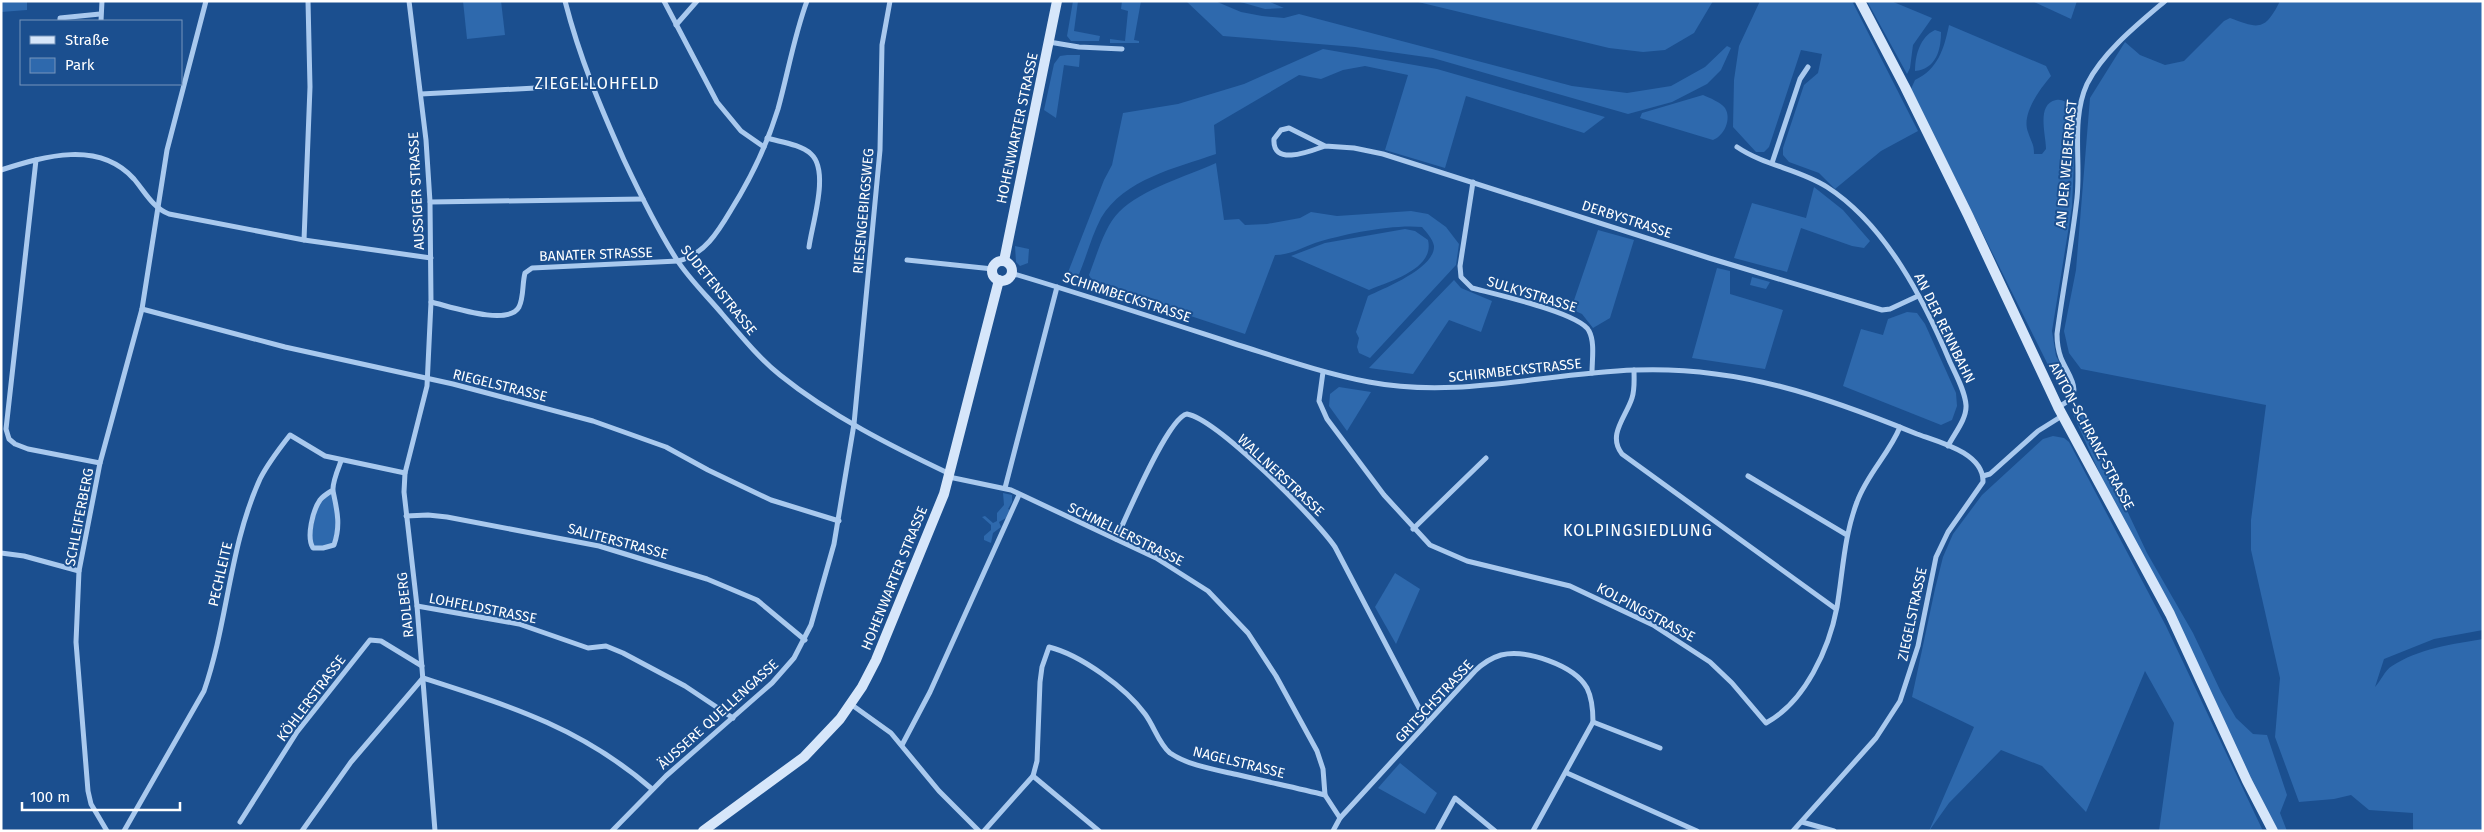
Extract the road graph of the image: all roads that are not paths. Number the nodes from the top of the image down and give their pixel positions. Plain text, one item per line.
1 (102, 1) edge
2 (206, 1) edge
3 (308, 1) edge
4 (409, 1) edge
5 (565, 1) edge
6 (664, 1) edge
7 (697, 1) edge
8 (807, 1) edge
9 (890, 1) edge
10 (1058, 1) edge
11 (1860, 1) edge
12 (2165, 1) edge
13 (100, 14) junction
14 (60, 20) edge
15 (100, 20) edge
16 (676, 25) junction
17 (1049, 42) junction
18 (1122, 49) dead end
19 (1808, 67) dead end
20 (590, 85) junction
21 (421, 94) junction
22 (767, 138) junction
23 (1325, 146) junction
24 (764, 147) junction
25 (1738, 147) dead end
26 (36, 160) junction
27 (1772, 163) junction
28 (1, 170) edge
29 (1474, 182) junction
30 (643, 199) junction
31 (430, 202) junction
32 (159, 210) junction
33 (304, 240) junction
34 (809, 247) dead end
35 (431, 258) junction
36 (907, 260) dead end
37 (678, 261) junction
38 (1004, 261) junction
39 (993, 269) junction
40 (1012, 273) junction
41 (999, 280) junction
42 (1057, 287) junction
43 (1918, 296) junction
44 (430, 302) junction
45 (142, 309) junction
46 (1634, 370) junction
47 (1323, 372) junction
48 (1592, 373) junction
49 (427, 380) junction
50 (2061, 411) junction
51 (854, 424) junction
52 (1900, 427) junction
53 (1948, 446) junction
54 (1486, 458) dead end
55 (341, 461) junction
56 (100, 463) junction
57 (405, 473) junction
58 (950, 476) junction
59 (1748, 476) dead end
60 (1983, 476) junction
61 (1005, 488) junction
62 (333, 490) junction
63 (1019, 494) junction
64 (406, 516) junction
65 (838, 521) junction
66 (1413, 529) junction
67 (1847, 535) junction
68 (1116, 539) junction
69 (1, 553) edge
70 (79, 571) junction
71 (417, 606) junction
72 (1836, 609) junction
73 (805, 640) junction
74 (422, 666) junction
75 (423, 678) junction
76 (852, 705) junction
77 (733, 718) junction
78 (1592, 722) junction
79 (1427, 723) junction
80 (902, 745) junction
81 (1660, 748) dead end
82 (1566, 773) junction
83 (1033, 776) junction
84 (652, 789) junction
85 (1325, 795) junction
86 (1340, 818) junction
87 (240, 822) dead end
88 (1802, 822) junction
89 (715, 827) edge
90 (107, 831) edge
91 (124, 831) edge
92 (302, 831) edge
93 (435, 831) edge
94 (612, 831) edge
95 (703, 831) edge
96 (979, 831) edge
97 (984, 831) edge
98 (1099, 831) edge
99 (1333, 831) edge
100 (1437, 831) edge
101 (1495, 831) edge
102 (1533, 831) edge
103 (1697, 831) edge
104 (1793, 831) edge
105 (1834, 831) edge
106 (2273, 831) edge

1 - 13 street
2 - 32 street, SCHLEIFERBERG
3 - 33 street
4 - 21 street, AUSSIGER STRASSE
5 - 20 street, SUDETENSTRASSE
6 - 16 street
7 - 16 street
8 - 22 street
9 - 51 street, RIESENGEBIRGSWEG
10 - 17 street, HOHENWARTER STRASSE
11 - 50 street, ANTON-SCHRANZ-STRASSE
12 - 50 street, AN DER WEIBERRAST
13 - 14 street
13 - 15 street
16 - 24 street
17 - 18 street
17 - 38 street, HOHENWARTER STRASSE
19 - 27 street
20 - 21 street
20 - 30 street, SUDETENSTRASSE
21 - 31 street, AUSSIGER STRASSE
22 - 24 street
22 - 34 street
23 - 23 street, DERBYSTRASSE
23 - 29 street, DERBYSTRASSE
24 - 37 street
25 - 27 street, AN DER RENNBAHN
26 - 28 street
26 - 32 street
26 - 56 street
27 - 43 street, AN DER RENNBAHN
29 - 43 street, DERBYSTRASSE
29 - 48 street, SULKYSTRASSE
30 - 31 street
30 - 37 street, SUDETENSTRASSE
31 - 35 street, AUSSIGER STRASSE
32 - 33 street
32 - 45 street, SCHLEIFERBERG
33 - 35 street
35 - 44 street, AUSSIGER STRASSE
36 - 39 street
37 - 44 street, BANATER STRASSE
37 - 51 street, SUDETENSTRASSE
38 - 39 street
38 - 40 street
39 - 41 street
40 - 41 street
40 - 42 street, SCHIRMBECKSTRASSE
41 - 58 street, HOHENWARTER STRASSE
42 - 47 street, SCHIRMBECKSTRASSE
42 - 61 street
43 - 53 street, AN DER RENNBAHN
44 - 49 street, AUSSIGER STRASSE
45 - 49 street, RIEGELSTRASSE
45 - 56 street, SCHLEIFERBERG
46 - 48 street, SCHIRMBECKSTRASSE
46 - 52 street, SCHIRMBECKSTRASSE
46 - 72 street
47 - 48 street, SCHIRMBECKSTRASSE
47 - 66 street, KOLPINGSTRASSE
49 - 57 street, RADLBERG
49 - 65 street, RIEGELSTRASSE
50 - 60 street
50 - 106 street, ANTON-SCHRANZ-STRASSE
51 - 58 street, SUDETENSTRASSE
51 - 65 street, ÄUSSERE QUELLENGASSE
52 - 53 street, SCHIRMBECKSTRASSE
52 - 67 street, KOLPINGSTRASSE
53 - 60 street, SCHIRMBECKSTRASSE
54 - 66 street
55 - 57 street, PECHLEITE
55 - 62 street
55 - 91 street, PECHLEITE
56 - 70 street, SCHLEIFERBERG
57 - 64 street, RADLBERG
58 - 61 street, SCHMELLERSTRASSE
58 - 76 street, HOHENWARTER STRASSE
59 - 67 street
60 - 88 street, ZIEGELSTRASSE
61 - 63 street, SCHMELLERSTRASSE
62 - 62 street
63 - 68 street, SCHMELLERSTRASSE
63 - 80 street
64 - 71 street, RADLBERG
64 - 73 street, SALITERSTRASSE
65 - 73 street, ÄUSSERE QUELLENGASSE
66 - 72 street, KOLPINGSTRASSE
67 - 72 street, KOLPINGSTRASSE
68 - 79 street, WALLNERSTRASSE
68 - 85 street, SCHMELLERSTRASSE
69 - 70 street
70 - 90 street, SCHLEIFERBERG
71 - 74 street, RADLBERG
71 - 77 street, LOHFELDSTRASSE
73 - 77 street, ÄUSSERE QUELLENGASSE
74 - 75 street, RADLBERG
74 - 87 street, KÖHLERSTRASSE
75 - 84 street
75 - 92 street
75 - 93 street, RADLBERG
76 - 80 street
76 - 89 street, HOHENWARTER STRASSE
77 - 84 street, ÄUSSERE QUELLENGASSE
78 - 79 street, GRITSCHSTRASSE
78 - 81 street
78 - 82 street
79 - 86 street, GRITSCHSTRASSE
80 - 96 street
82 - 102 street
82 - 103 street
83 - 85 street, NAGELSTRASSE
83 - 97 street
83 - 98 street
84 - 94 street, ÄUSSERE QUELLENGASSE
85 - 86 street, SCHMELLERSTRASSE
86 - 99 street, GRITSCHSTRASSE
88 - 104 street, ZIEGELSTRASSE
88 - 105 street
89 - 95 street, HOHENWARTER STRASSE
100 - 101 street

